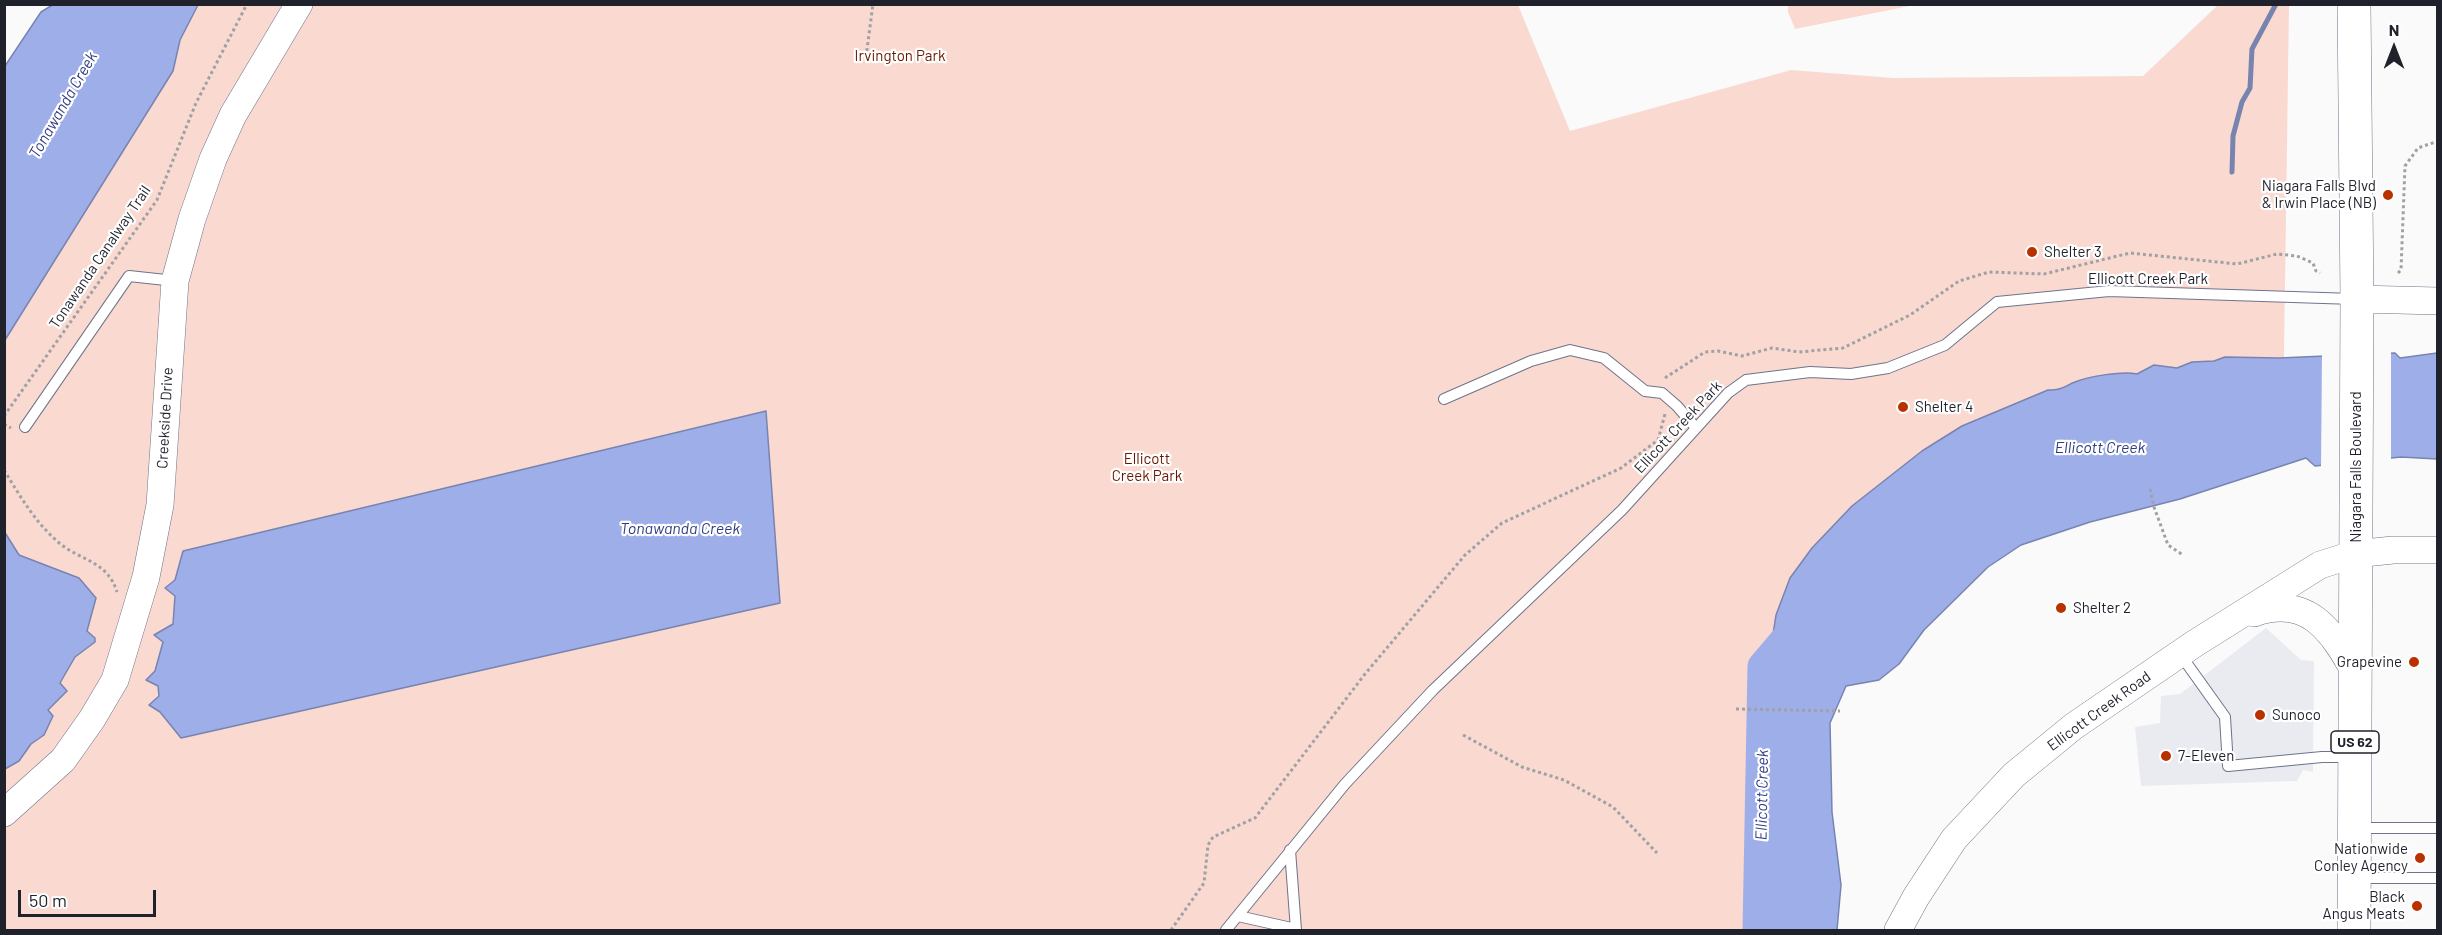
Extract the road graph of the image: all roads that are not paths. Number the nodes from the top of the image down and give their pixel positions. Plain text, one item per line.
1 (299, 4) edge
2 (2354, 4) edge
3 (175, 281) junction
4 (2357, 299) junction
5 (2438, 301) edge
6 (1444, 399) dead end
7 (25, 427) dead end
8 (1696, 428) junction
9 (2438, 550) edge
10 (2355, 554) junction
11 (2234, 621) junction
12 (2180, 654) junction
13 (2355, 672) junction
14 (2355, 758) junction
15 (4, 813) edge
16 (2355, 828) junction
17 (2438, 828) edge
18 (1290, 850) junction
19 (2354, 878) junction
20 (2438, 878) edge
21 (1238, 916) junction
22 (1226, 930) edge
23 (1296, 930) edge
24 (1898, 930) edge
25 (2354, 930) edge

1 - 3 street, Creekside Drive
2 - 4 main road, Niagara Falls Boulevard / US 62
3 - 7 lane
3 - 15 street, Creekside Drive
4 - 5 street
4 - 8 lane, Ellicott Creek Park
4 - 10 main road, Niagara Falls Boulevard / US 62
6 - 8 lane
8 - 18 lane, Ellicott Creek Park
9 - 10 street, Ellicott Creek Road
10 - 11 street, Ellicott Creek Road
10 - 13 main road, Niagara Falls Boulevard / US 62
11 - 12 street, Ellicott Creek Road
11 - 13 street
12 - 14 lane
12 - 24 street, Ellicott Creek Road
13 - 14 main road, Niagara Falls Boulevard / US 62
14 - 16 main road, Niagara Falls Boulevard / US 62
16 - 17 lane
16 - 19 main road, Niagara Falls Boulevard / US 62
18 - 21 lane, Ellicott Creek Park
18 - 23 lane
19 - 20 lane
19 - 25 main road, Niagara Falls Boulevard / US 62
21 - 22 lane, Ellicott Creek Park
21 - 23 lane

